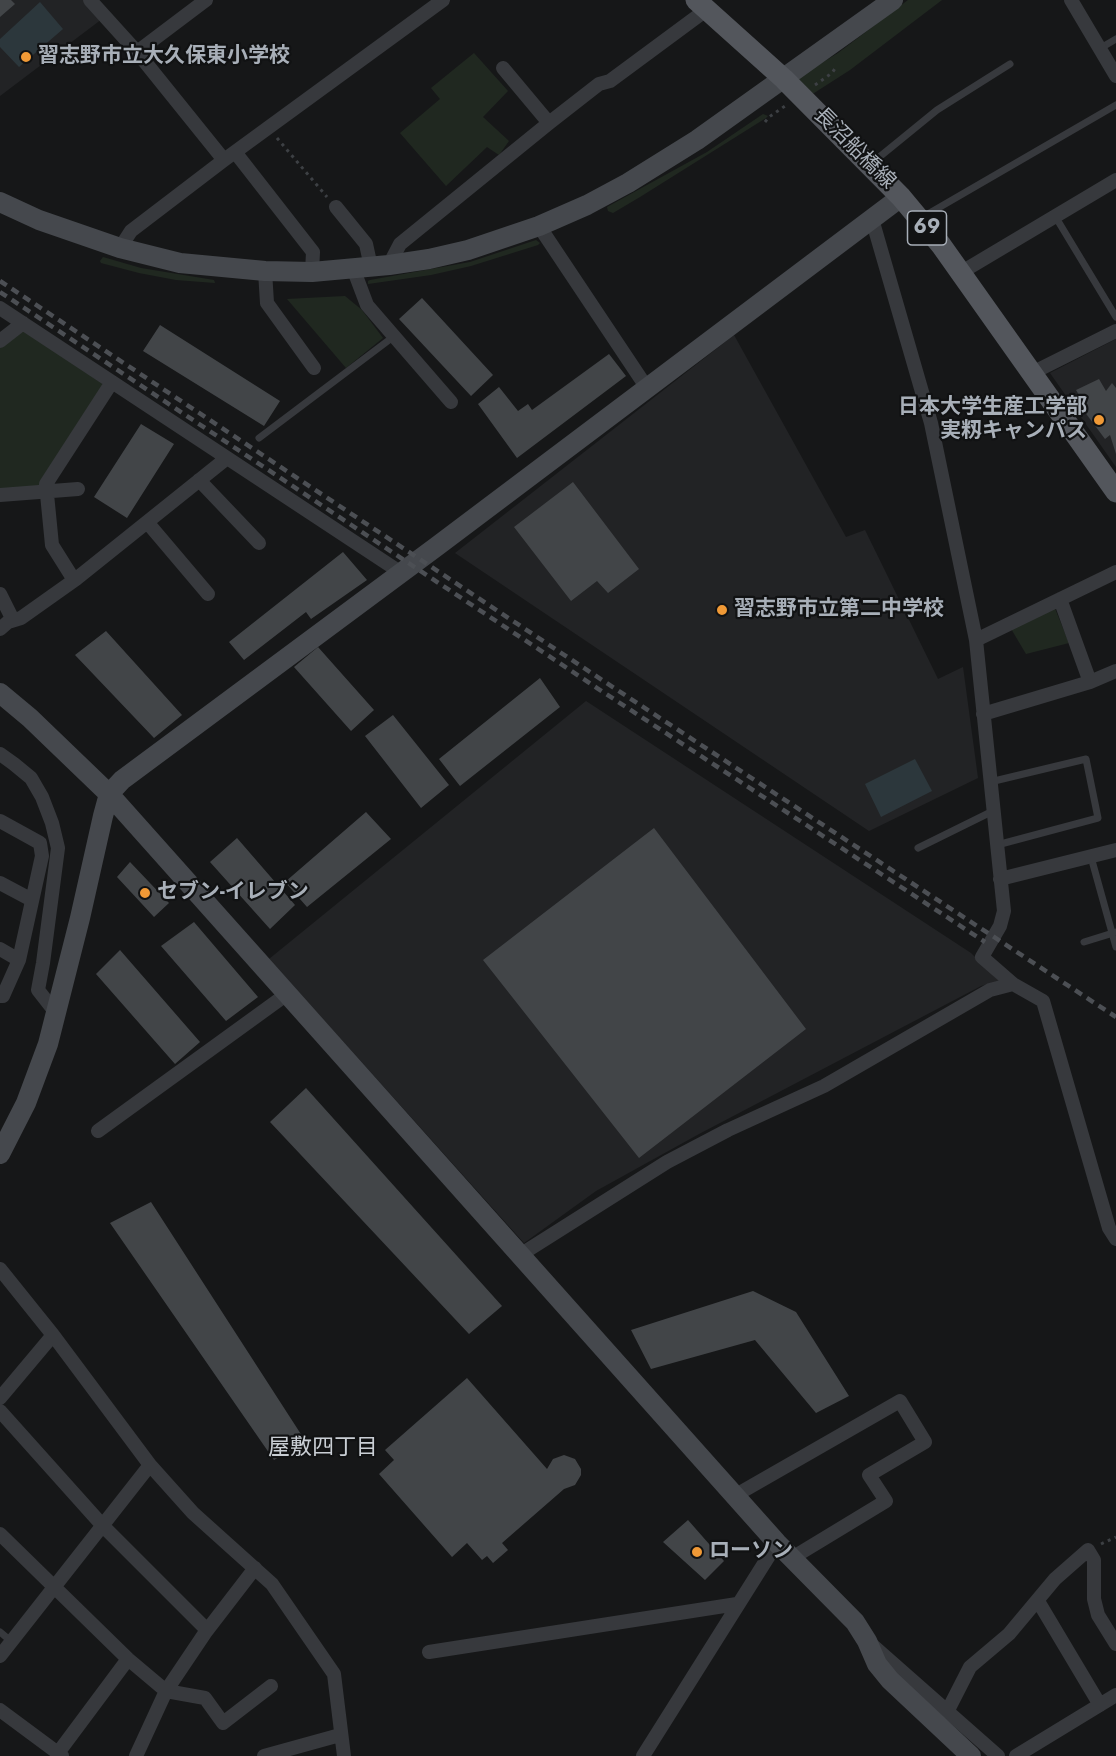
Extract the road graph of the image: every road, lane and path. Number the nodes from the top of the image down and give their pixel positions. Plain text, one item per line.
1 (90, 0) edge
2 (206, 0) edge
3 (443, 0) edge
4 (893, 0) edge
5 (1071, 0) edge
6 (701, 5) edge
7 (1116, 39) edge
8 (1099, 49) junction
9 (137, 52) junction
10 (1010, 64) dead end
11 (836, 67) dead end
12 (503, 68) dead end
13 (1116, 76) edge
14 (784, 80) junction
15 (810, 88) dead end
16 (785, 105) dead end
17 (1116, 105) edge
18 (765, 122) dead end
19 (549, 123) junction
20 (268, 128) junction
21 (230, 156) junction
22 (870, 164) junction
23 (1116, 180) edge
24 (901, 197) junction
25 (0, 202) edge
26 (336, 207) joint
27 (1055, 216) junction
28 (872, 219) junction
29 (920, 219) junction
30 (539, 226) junction
31 (120, 249) junction
32 (371, 267) junction
33 (265, 271) junction
34 (312, 272) junction
35 (960, 273) junction
36 (0, 308) edge
37 (1116, 317) edge
38 (23, 323) junction
39 (1116, 331) edge
40 (393, 337) junction
41 (0, 341) edge
42 (314, 368) dead end
43 (1032, 373) junction
44 (112, 382) junction
45 (647, 388) junction
46 (451, 402) dead end
47 (259, 438) dead end
48 (227, 458) junction
49 (199, 480) junction
50 (78, 489) dead end
51 (45, 491) junction
52 (1116, 492) edge
53 (0, 495) edge
54 (147, 522) junction
55 (259, 543) dead end
56 (1116, 572) edge
57 (400, 573) junction
58 (74, 580) junction
59 (0, 594) edge
60 (208, 594) dead end
61 (1060, 599) junction
62 (13, 620) junction
63 (0, 628) edge
64 (976, 640) junction
65 (1116, 672) edge
66 (1090, 682) junction
67 (0, 693) edge
68 (983, 714) junction
69 (0, 754) edge
70 (990, 782) junction
71 (109, 794) junction
72 (993, 812) junction
73 (0, 820) edge
74 (997, 845) junction
75 (918, 848) dead end
76 (1116, 850) edge
77 (1091, 857) junction
78 (1000, 879) junction
79 (0, 883) edge
80 (32, 900) junction
81 (1114, 933) edge
82 (1084, 942) dead end
83 (1116, 947) edge
84 (0, 949) edge
85 (19, 960) junction
86 (1013, 984) junction
87 (287, 994) junction
88 (0, 996) edge
89 (57, 1013) junction
90 (99, 1131) dead end
91 (0, 1155) edge
92 (1115, 1236) edge
93 (520, 1255) junction
94 (0, 1269) edge
95 (53, 1335) junction
96 (0, 1398) edge
97 (0, 1411) edge
98 (150, 1465) junction
99 (736, 1496) junction
100 (103, 1527) junction
101 (0, 1533) edge
102 (777, 1543) junction
103 (792, 1558) junction
104 (255, 1568) junction
105 (57, 1587) junction
106 (1038, 1601) junction
107 (737, 1604) junction
108 (207, 1630) junction
109 (0, 1632) edge
110 (867, 1641) junction
111 (12, 1642) junction
112 (1116, 1644) edge
113 (429, 1652) dead end
114 (0, 1656) edge
115 (128, 1659) junction
116 (271, 1686) dead end
117 (166, 1691) junction
118 (1116, 1695) edge
119 (1100, 1705) junction
120 (0, 1710) edge
121 (947, 1712) junction
122 (340, 1735) junction
123 (278, 1754) edge
124 (60, 1755) edge
125 (136, 1756) edge
126 (264, 1756) edge
127 (344, 1756) edge
128 (642, 1756) edge
129 (971, 1756) edge
130 (998, 1756) edge
131 (1016, 1756) edge

1 - 9 street
2 - 9 street
3 - 20 street
4 - 14 street
5 - 8 street
6 - 14 main road, 長沼船橋線 / 69
6 - 19 street
7 - 8 lane
8 - 13 street
9 - 21 street
10 - 22 lane
11 - 15 path
12 - 19 street
14 - 22 main road, 長沼船橋線 / 69
14 - 30 street
16 - 18 path
17 - 29 lane
19 - 32 street
20 - 21 street
20 - 26 path
21 - 31 street
21 - 34 street
22 - 24 main road, 長沼船橋線 / 69
23 - 27 street
24 - 28 street
24 - 29 main road, 長沼船橋線 / 69
25 - 31 street
26 - 32 street
27 - 35 street
27 - 37 lane
28 - 45 street
28 - 64 street
29 - 35 main road, 長沼船橋線 / 69
30 - 32 street
30 - 45 street
31 - 33 street
32 - 34 street
32 - 40 street
33 - 34 street
33 - 42 street
35 - 43 main road, 長沼船橋線 / 69
36 - 38 street
38 - 41 street
38 - 44 street
39 - 43 street
40 - 46 street
40 - 47 lane
43 - 52 main road, 長沼船橋線 / 69
44 - 48 street
44 - 51 street
45 - 57 street
48 - 49 street
48 - 57 street
49 - 54 street
49 - 55 street
50 - 51 street
51 - 53 street
51 - 58 street
54 - 58 street
54 - 60 street
56 - 61 street
57 - 71 street
58 - 62 street
59 - 62 street
61 - 64 street
61 - 66 street
62 - 63 street
64 - 68 street
65 - 66 street
66 - 68 street
67 - 71 street
68 - 70 street
69 - 89 street
70 - 72 street
70 - 74 lane
71 - 87 street
71 - 89 street
72 - 74 street
72 - 75 lane
73 - 80 street
74 - 78 street
76 - 77 street
77 - 78 street
77 - 81 lane
78 - 86 street
79 - 80 street
80 - 85 street
81 - 82 lane
81 - 83 lane
84 - 85 street
85 - 88 street
86 - 92 street
86 - 93 street
87 - 90 street
87 - 93 street
89 - 91 street
93 - 99 street
94 - 95 street
95 - 96 street
95 - 98 street
97 - 100 street
98 - 100 street
98 - 104 street
99 - 102 street
99 - 103 street
100 - 105 street
100 - 108 street
101 - 105 street
102 - 103 street
102 - 107 street
103 - 110 street
104 - 108 street
104 - 122 street
105 - 111 street
105 - 115 street
106 - 112 street
106 - 119 street
106 - 121 street
107 - 113 street
107 - 128 street
108 - 117 street
109 - 111 lane
110 - 121 street
110 - 129 street
111 - 114 street
115 - 117 street
115 - 124 street
116 - 117 street
117 - 125 street
118 - 119 street
119 - 131 street
120 - 124 street
121 - 130 street
122 - 123 street
122 - 127 street
123 - 126 street

